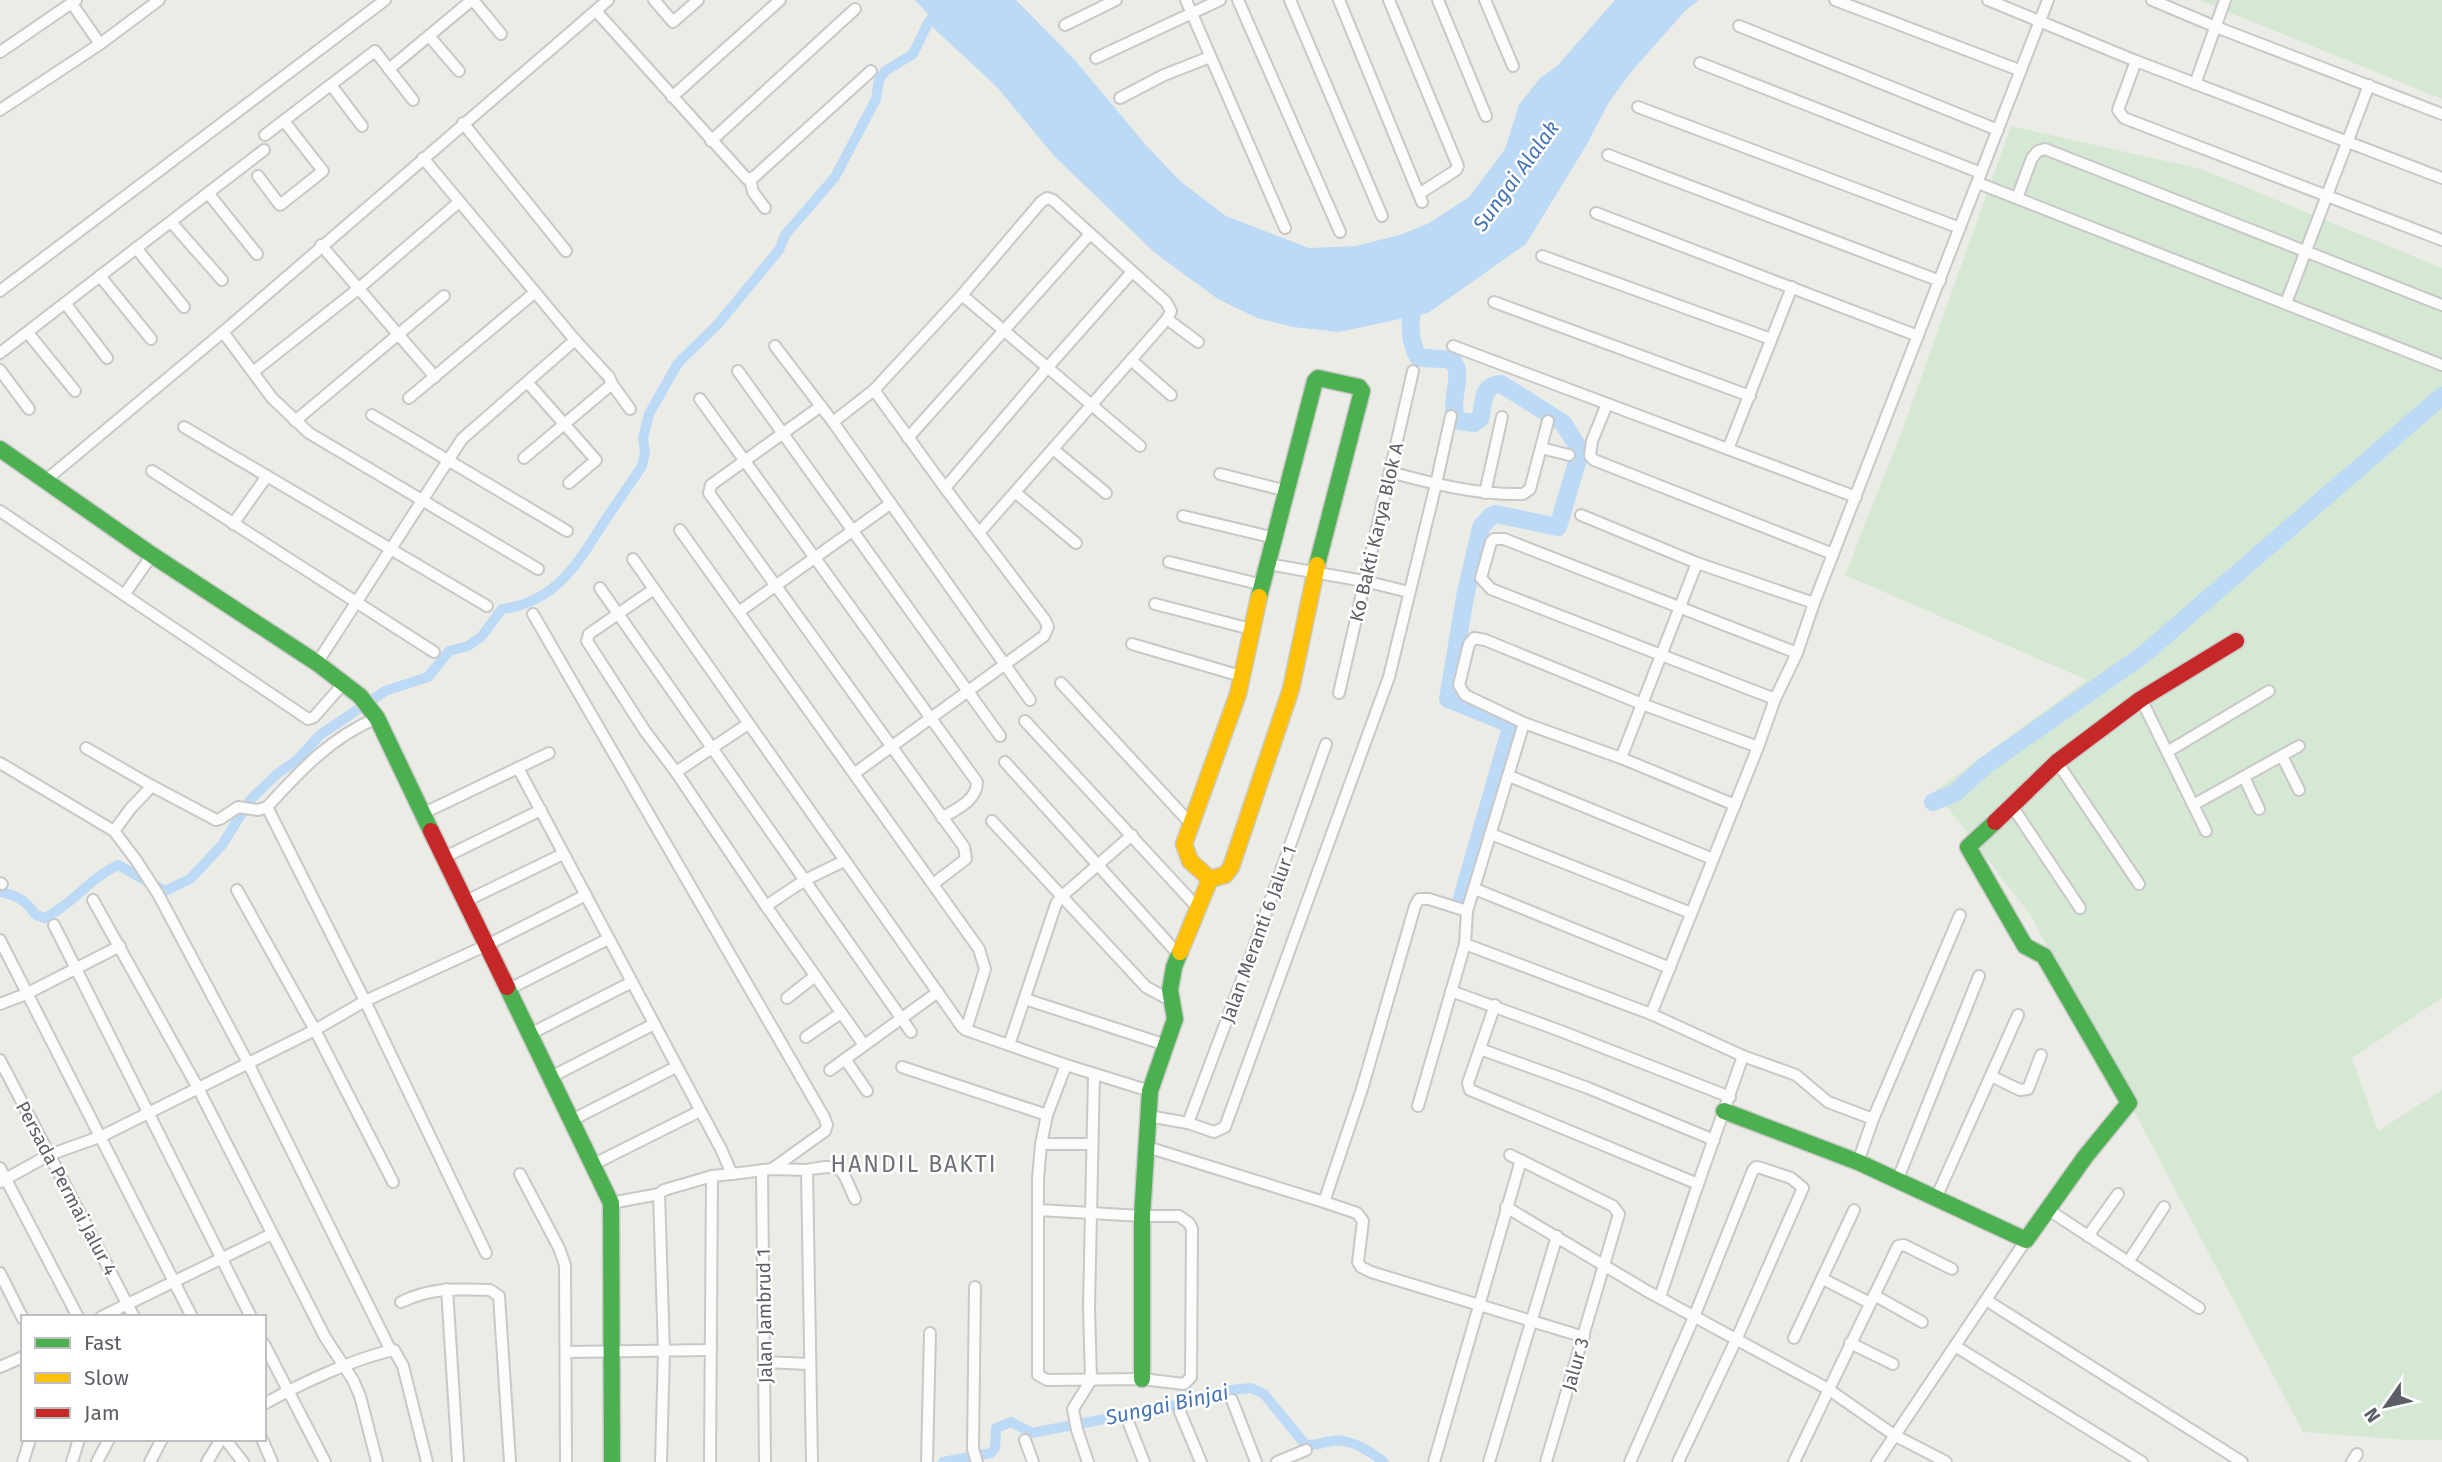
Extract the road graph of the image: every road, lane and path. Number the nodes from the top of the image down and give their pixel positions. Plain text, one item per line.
1 (159, 0) edge
2 (385, 0) edge
3 (472, 0) edge
4 (608, 0) edge
5 (654, 0) edge
6 (698, 0) edge
7 (780, 0) edge
8 (1116, 0) edge
9 (1186, 0) edge
10 (1220, 0) edge
11 (1238, 0) edge
12 (1290, 0) edge
13 (1339, 0) edge
14 (1389, 0) edge
15 (1438, 0) edge
16 (1485, 0) edge
17 (1836, 0) edge
18 (1988, 0) edge
19 (2048, 0) edge
20 (2152, 0) edge
21 (2225, 0) edge
22 (75, 4) edge
23 (855, 9) dead end
24 (596, 11) junction
25 (1192, 13) junction
26 (2041, 21) junction
27 (1065, 24) dead end
28 (1739, 26) dead end
29 (2216, 27) junction
30 (501, 34) dead end
31 (429, 36) junction
32 (100, 44) junction
33 (0, 52) edge
34 (1210, 57) junction
35 (1096, 58) dead end
36 (2136, 61) junction
37 (1700, 64) dead end
38 (1513, 66) dead end
39 (389, 69) junction
40 (2019, 70) junction
41 (459, 71) dead end
42 (871, 71) dead end
43 (2195, 83) junction
44 (331, 85) junction
45 (2369, 85) junction
46 (672, 97) junction
47 (1120, 97) dead end
48 (412, 100) dead end
49 (1637, 107) dead end
50 (0, 110) edge
51 (2442, 114) edge
52 (1486, 116) dead end
53 (284, 121) junction
54 (463, 123) junction
55 (362, 126) dead end
56 (1998, 130) junction
57 (265, 135) dead end
58 (2347, 140) junction
59 (711, 141) junction
60 (264, 150) dead end
61 (1608, 155) dead end
62 (423, 158) junction
63 (258, 176) dead end
64 (1980, 178) junction
65 (2442, 178) edge
66 (750, 179) junction
67 (208, 193) junction
68 (2326, 195) junction
69 (2017, 198) junction
70 (459, 202) junction
71 (765, 208) dead end
72 (1596, 213) dead end
73 (1382, 216) dead end
74 (172, 222) junction
75 (1285, 228) dead end
76 (1960, 228) junction
77 (1340, 232) dead end
78 (1090, 234) junction
79 (2442, 240) edge
80 (321, 245) junction
81 (136, 248) junction
82 (2305, 250) junction
83 (566, 251) dead end
84 (257, 254) dead end
85 (1542, 256) dead end
86 (1132, 272) junction
87 (100, 276) junction
88 (222, 280) dead end
89 (1940, 281) junction
90 (1792, 288) junction
91 (358, 289) junction
92 (0, 291) edge
93 (534, 293) junction
94 (962, 295) junction
95 (444, 296) dead end
96 (1494, 302) dead end
97 (65, 303) junction
98 (2286, 303) junction
99 (2442, 305) edge
100 (184, 307) dead end
101 (1167, 319) junction
102 (28, 332) junction
103 (223, 332) junction
104 (1003, 332) junction
105 (398, 335) junction
106 (1918, 335) junction
107 (151, 339) dead end
108 (1771, 339) junction
109 (575, 340) junction
110 (1198, 342) dead end
111 (775, 346) dead end
112 (1453, 346) dead end
113 (0, 353) edge
114 (107, 358) dead end
115 (1131, 360) junction
116 (2442, 365) edge
117 (1046, 368) junction
118 (0, 370) edge
119 (738, 371) dead end
120 (1413, 371) dead end
121 (253, 372) junction
122 (435, 377) junction
123 (528, 383) junction
124 (612, 384) junction
125 (874, 390) junction
126 (75, 391) dead end
127 (1171, 395) dead end
128 (1749, 396) junction
129 (409, 398) dead end
130 (700, 399) dead end
131 (1607, 404) junction
132 (821, 406) junction
133 (1090, 406) junction
134 (29, 409) dead end
135 (630, 409) dead end
136 (372, 415) dead end
137 (1451, 416) dead end
138 (1502, 417) dead end
139 (295, 421) junction
140 (1548, 421) dead end
141 (833, 422) junction
142 (564, 423) junction
143 (184, 427) dead end
144 (782, 432) junction
145 (908, 438) junction
146 (1140, 446) dead end
147 (1541, 448) junction
148 (0, 449) edge
149 (1053, 449) junction
150 (1728, 449) junction
151 (1569, 455) dead end
152 (524, 458) dead end
153 (744, 460) junction
154 (447, 461) junction
155 (152, 471) dead end
156 (1390, 472) junction
157 (1220, 474) dead end
158 (267, 475) junction
159 (46, 480) junction
160 (569, 482) dead end
161 (1436, 485) junction
162 (945, 488) junction
163 (1287, 491) junction
164 (1016, 493) junction
165 (1106, 493) dead end
166 (1485, 493) junction
167 (1856, 497) junction
168 (421, 501) junction
169 (890, 504) junction
170 (0, 511) edge
171 (1581, 515) dead end
172 (1183, 516) dead end
173 (233, 524) junction
174 (680, 530) dead end
175 (567, 531) dead end
176 (852, 531) junction
177 (979, 533) junction
178 (1275, 538) junction
179 (1076, 543) dead end
180 (391, 550) junction
181 (1833, 554) junction
182 (152, 555) junction
183 (633, 559) dead end
184 (814, 559) junction
185 (1169, 562) dead end
186 (1697, 563) junction
187 (1268, 564) junction
188 (538, 569) dead end
189 (1315, 572) junction
190 (1364, 581) junction
191 (776, 585) junction
192 (1263, 585) junction
193 (600, 587) dead end
194 (654, 589) junction
195 (1409, 593) junction
196 (124, 595) junction
197 (358, 602) junction
198 (1814, 603) junction
199 (1155, 604) dead end
200 (487, 606) dead end
201 (1679, 607) junction
202 (740, 611) junction
203 (617, 613) junction
204 (533, 614) dead end
205 (1251, 629) junction
206 (2236, 640) dead end
207 (1132, 644) dead end
208 (434, 652) dead end
209 (1797, 653) junction
210 (1661, 655) junction
211 (317, 663) junction
212 (1004, 664) junction
213 (1241, 676) junction
214 (1061, 682) dead end
215 (343, 684) junction
216 (967, 691) junction
217 (2269, 691) dead end
218 (1339, 693) dead end
219 (1774, 699) junction
220 (2141, 699) junction
221 (1030, 700) dead end
222 (1642, 704) junction
223 (374, 714) junction
224 (930, 718) junction
225 (1026, 721) dead end
226 (1524, 723) junction
227 (748, 724) junction
228 (1000, 736) dead end
229 (1326, 744) dead end
230 (2300, 746) dead end
231 (892, 747) junction
232 (1758, 747) junction
233 (86, 748) dead end
234 (711, 748) junction
235 (549, 752) dead end
236 (2167, 752) junction
237 (2282, 756) junction
238 (1621, 758) junction
239 (1005, 762) dead end
240 (2057, 762) junction
241 (0, 763) edge
242 (519, 768) junction
243 (677, 772) junction
244 (855, 773) junction
245 (1509, 776) junction
246 (2244, 777) junction
247 (152, 786) junction
248 (2299, 790) dead end
249 (1735, 805) junction
250 (2193, 805) junction
251 (2012, 806) junction
252 (267, 807) junction
253 (2259, 809) dead end
254 (541, 810) junction
255 (424, 813) junction
256 (942, 818) junction
257 (992, 821) dead end
258 (1190, 823) junction
259 (114, 831) junction
260 (2206, 831) dead end
261 (1492, 834) junction
262 (1132, 835) junction
263 (563, 854) junction
264 (445, 858) junction
265 (1713, 859) junction
266 (844, 861) junction
267 (1097, 866) junction
268 (1210, 878) junction
269 (805, 880) junction
270 (933, 884) junction
271 (2139, 884) dead end
272 (1475, 889) junction
273 (237, 890) dead end
274 (586, 895) junction
275 (1061, 897) junction
276 (93, 900) dead end
277 (466, 901) junction
278 (766, 906) junction
279 (1198, 908) junction
280 (2080, 908) dead end
281 (1467, 911) junction
282 (1692, 913) junction
283 (1960, 915) dead end
284 (54, 925) dead end
285 (608, 939) junction
286 (0, 940) edge
287 (1465, 944) junction
288 (487, 945) junction
289 (120, 946) junction
290 (1179, 956) junction
291 (1670, 968) junction
292 (77, 969) junction
293 (815, 976) junction
294 (1979, 976) dead end
295 (632, 982) junction
296 (509, 989) junction
297 (1451, 991) junction
298 (938, 992) junction
299 (26, 994) junction
300 (787, 998) dead end
301 (1025, 999) junction
302 (365, 1001) junction
303 (1172, 1001) junction
304 (0, 1004) edge
305 (1494, 1005) junction
306 (841, 1013) junction
307 (1651, 1014) junction
308 (2018, 1015) dead end
309 (901, 1018) junction
310 (654, 1024) junction
311 (315, 1030) junction
312 (966, 1030) junction
313 (911, 1032) dead end
314 (530, 1034) junction
315 (806, 1037) dead end
316 (864, 1045) junction
317 (1009, 1045) junction
318 (1166, 1045) junction
319 (1480, 1049) junction
320 (2041, 1055) dead end
321 (1743, 1056) junction
322 (845, 1059) junction
323 (0, 1060) edge
324 (248, 1063) junction
325 (1066, 1065) junction
326 (676, 1067) junction
327 (902, 1067) dead end
328 (830, 1070) dead end
329 (1094, 1074) junction
330 (1991, 1076) junction
331 (551, 1077) junction
332 (198, 1088) junction
333 (867, 1091) dead end
334 (1150, 1091) junction
335 (1727, 1104) junction
336 (1418, 1105) dead end
337 (700, 1111) junction
338 (150, 1112) junction
339 (1047, 1115) junction
340 (1148, 1116) junction
341 (1873, 1119) junction
342 (572, 1120) junction
343 (1188, 1123) junction
344 (102, 1136) junction
345 (1714, 1140) junction
346 (1041, 1144) junction
347 (1092, 1144) junction
348 (1147, 1147) junction
349 (49, 1156) junction
350 (1858, 1162) junction
351 (594, 1164) junction
352 (0, 1168) edge
353 (767, 1170) junction
354 (807, 1170) junction
355 (520, 1174) dead end
356 (732, 1174) junction
357 (712, 1176) junction
358 (3, 1180) edge
359 (1897, 1181) junction
360 (393, 1182) dead end
361 (1698, 1184) junction
362 (659, 1194) junction
363 (2118, 1194) dead end
364 (1936, 1198) junction
365 (855, 1199) dead end
366 (1324, 1202) junction
367 (611, 1203) junction
368 (1507, 1207) junction
369 (2164, 1207) dead end
370 (2046, 1209) junction
371 (1039, 1210) junction
372 (1854, 1210) dead end
373 (1093, 1214) junction
374 (1142, 1216) junction
375 (272, 1234) junction
376 (1557, 1236) junction
377 (2088, 1236) junction
378 (2026, 1240) junction
379 (486, 1253) dead end
380 (222, 1257) junction
381 (2128, 1262) junction
382 (1603, 1265) junction
383 (1952, 1269) dead end
384 (0, 1273) edge
385 (1823, 1279) junction
386 (174, 1281) junction
387 (975, 1287) dead end
388 (447, 1289) junction
389 (1660, 1297) junction
390 (1872, 1299) junction
391 (1986, 1300) junction
392 (401, 1302) dead end
393 (127, 1304) junction
394 (1478, 1306) junction
395 (2199, 1308) dead end
396 (21, 1315) edge
397 (77, 1315) edge
398 (105, 1315) edge
399 (133, 1315) edge
400 (191, 1315) edge
401 (250, 1315) edge
402 (1694, 1317) junction
403 (1533, 1320) junction
404 (1922, 1322) dead end
405 (930, 1333) dead end
406 (1584, 1337) junction
407 (1794, 1338) dead end
408 (1735, 1340) junction
409 (1850, 1343) junction
410 (1955, 1346) junction
411 (266, 1348) edge
412 (612, 1350) junction
413 (711, 1350) junction
414 (391, 1351) junction
415 (664, 1351) junction
416 (566, 1352) junction
417 (21, 1358) edge
418 (764, 1362) junction
419 (809, 1364) junction
420 (1893, 1364) dead end
421 (0, 1367) edge
422 (346, 1367) junction
423 (1142, 1379) junction
424 (1091, 1380) junction
425 (1828, 1389) junction
426 (287, 1391) junction
427 (1232, 1400) dead end
428 (266, 1403) edge
429 (1180, 1412) dead end
430 (1129, 1424) dead end
431 (1894, 1434) junction
432 (1025, 1440) dead end
433 (29, 1441) edge
434 (78, 1441) edge
435 (107, 1441) edge
436 (161, 1441) edge
437 (222, 1441) edge
438 (225, 1441) edge
439 (263, 1441) edge
440 (1306, 1450) dead end
441 (975, 1457) edge
442 (23, 1462) edge
443 (72, 1462) edge
444 (97, 1462) edge
445 (150, 1462) edge
446 (207, 1462) edge
447 (243, 1462) edge
448 (272, 1462) edge
449 (325, 1462) edge
450 (377, 1462) edge
451 (427, 1462) edge
452 (458, 1462) edge
453 (510, 1462) edge
454 (566, 1462) edge
455 (612, 1462) edge
456 (662, 1462) edge
457 (710, 1462) edge
458 (765, 1462) edge
459 (813, 1462) edge
460 (927, 1462) edge
461 (1033, 1462) edge
462 (1088, 1462) edge
463 (1144, 1462) edge
464 (1201, 1462) edge
465 (1256, 1462) edge
466 (1277, 1462) edge
467 (1434, 1462) edge
468 (1489, 1462) edge
469 (1546, 1462) edge
470 (1630, 1462) edge
471 (1678, 1462) edge
472 (1794, 1462) edge
473 (1877, 1462) edge
474 (1946, 1462) edge
475 (2143, 1462) edge
476 (2242, 1462) edge

1 - 32 street
2 - 92 street
3 - 30 street
3 - 31 street
4 - 24 street
5 - 6 street
7 - 46 street
8 - 27 street
9 - 25 street
10 - 25 street
11 - 77 street
12 - 73 street
13 - 14 street
15 - 52 street
16 - 38 street
17 - 40 street
18 - 26 street
19 - 26 street
20 - 29 street
21 - 29 street
22 - 32 street
22 - 33 street
23 - 59 street
24 - 46 street
24 - 54 street
25 - 34 street
25 - 35 street
26 - 36 street
26 - 40 street
28 - 56 street
29 - 43 street
29 - 45 street
31 - 39 street
31 - 41 street
32 - 50 street
34 - 47 street
34 - 75 street
36 - 43 street
36 - 68 street
37 - 64 street
39 - 44 street
39 - 48 street
40 - 56 street
42 - 66 street
43 - 58 street
44 - 53 street
44 - 55 street
45 - 51 street
45 - 58 street
46 - 59 street
49 - 76 street
53 - 57 street
53 - 63 street
54 - 62 street
54 - 83 street
56 - 64 street
58 - 65 street
58 - 68 street
59 - 66 street
60 - 67 street
61 - 89 street
62 - 70 street
62 - 80 street
64 - 69 street
64 - 76 street
66 - 71 street
67 - 74 street
67 - 84 street
68 - 79 street
68 - 82 street
69 - 82 street
69 - 98 street
70 - 91 street
70 - 93 street
72 - 90 street
74 - 81 street
74 - 88 street
76 - 89 street
78 - 86 street
78 - 94 street
78 - 104 street
80 - 91 street
80 - 103 street
81 - 87 street
81 - 100 street
82 - 98 street
82 - 99 street
85 - 108 street
86 - 101 street
86 - 117 street
87 - 97 street
87 - 107 street
89 - 106 street
90 - 106 street
90 - 108 street
91 - 105 street
91 - 121 street
93 - 109 street
93 - 122 street
94 - 104 street
94 - 125 street
95 - 105 street
96 - 128 street
97 - 102 street
97 - 114 street
98 - 116 street
101 - 110 street
101 - 115 street
102 - 113 street
102 - 126 street
103 - 121 street
103 - 159 street
104 - 117 street
104 - 145 street
105 - 122 street
105 - 139 street
106 - 167 street
108 - 128 street
109 - 123 street
109 - 124 street
111 - 132 street
112 - 131 street
115 - 127 street
115 - 133 street
117 - 133 street
117 - 162 street
118 - 134 street
119 - 144 street
120 - 156 street, Ko Bakti Karya Blok A
121 - 139 street
122 - 129 street
123 - 142 street
123 - 154 street
124 - 135 street
124 - 142 street
125 - 141 street
125 - 145 street
128 - 150 street
130 - 153 street
131 - 150 street
131 - 181 street
132 - 141 street
132 - 144 street
133 - 146 street
133 - 149 street
136 - 154 street
137 - 161 street
138 - 166 street
139 - 168 street
140 - 147 street
141 - 169 street
142 - 152 street
142 - 160 street
143 - 158 street
144 - 153 street
144 - 176 street
145 - 162 street
147 - 151 street
147 - 166 street
148 - 159 street
149 - 164 street
149 - 165 street
150 - 167 street
153 - 184 street
153 - 191 street
154 - 168 street
154 - 175 street
155 - 173 street
156 - 161 street
156 - 190 street, Ko Bakti Karya Blok A
157 - 163 street
158 - 173 street
158 - 180 street
159 - 182 street
161 - 166 street
161 - 195 street
162 - 177 street
163 - 178 street
163 - 189 street
164 - 177 street
164 - 179 street
167 - 181 street
168 - 180 street
168 - 188 street
169 - 176 street
169 - 212 street
170 - 196 street
171 - 186 street
172 - 178 street
173 - 197 street
174 - 202 street
176 - 184 street
176 - 216 street
177 - 212 street
178 - 187 street
180 - 197 street
180 - 200 street
181 - 198 street
182 - 196 street
182 - 211 street
183 - 194 street
184 - 191 street
184 - 224 street
185 - 192 street
186 - 198 street
186 - 201 street
187 - 189 street
187 - 192 street
189 - 190 street
189 - 268 street
190 - 195 street
190 - 218 street, Ko Bakti Karya Blok A
191 - 202 street
191 - 231 street
192 - 205 street
193 - 203 street
194 - 203 street
194 - 227 street
195 - 343 street
196 - 215 street
197 - 208 street
197 - 211 street
198 - 209 street
199 - 205 street
201 - 209 street
201 - 210 street
201 - 210 street
202 - 244 street
203 - 234 street
203 - 243 street
204 - 353 street
205 - 213 street
206 - 220 street
207 - 213 street
209 - 219 street
210 - 219 street
210 - 222 street
211 - 215 street
212 - 216 street
212 - 221 street
213 - 258 street
214 - 258 street
215 - 223 street
216 - 224 street
216 - 228 street
217 - 236 street
219 - 232 street
220 - 236 street
220 - 240 street
222 - 226 street
222 - 232 street
222 - 238 street
223 - 252 street
223 - 255 street
224 - 231 street
224 - 256 street
225 - 262 street
226 - 238 street
226 - 245 street
227 - 234 street
227 - 266 street
229 - 343 street, Jalan Meranti 6 Jalur 1
230 - 237 street
231 - 244 street
231 - 256 street
232 - 249 street
233 - 247 street
234 - 243 street
234 - 269 street
235 - 242 street
236 - 250 street
237 - 246 street
237 - 248 street
238 - 249 street
239 - 267 street
240 - 251 street
240 - 271 street
241 - 259 street
242 - 254 street
242 - 255 street
243 - 278 street
244 - 270 street
245 - 261 street
245 - 265 street
246 - 250 street
246 - 253 street
247 - 252 street
247 - 259 street
249 - 265 street
250 - 260 street
251 - 280 street
251 - 370 street
252 - 302 street
254 - 263 street
254 - 264 street
255 - 264 street
256 - 270 street
257 - 275 street
258 - 268 street
259 - 324 street
261 - 272 street
261 - 282 street
262 - 267 street
262 - 279 street
263 - 274 street
263 - 277 street
264 - 277 street
265 - 282 street
266 - 269 street
266 - 298 street
267 - 275 street
267 - 290 street
268 - 279 street
269 - 278 street
269 - 309 street
270 - 312 street
272 - 281 street
272 - 291 street
273 - 311 street
274 - 285 street
274 - 288 street
275 - 301 street
275 - 303 street
276 - 289 street
277 - 288 street
278 - 293 street
279 - 290 street
281 - 287 street
281 - 366 street
282 - 291 street
283 - 341 street
284 - 292 street
285 - 295 street
285 - 296 street
286 - 299 street
287 - 297 street
287 - 307 street
288 - 296 street
288 - 302 street
289 - 292 street
289 - 332 street
290 - 303 street
291 - 307 street
292 - 299 street
292 - 338 street
293 - 300 street
293 - 306 street
294 - 359 street
295 - 310 street
295 - 314 street
296 - 314 street
297 - 305 street
297 - 336 street
298 - 309 street
298 - 312 street
299 - 304 street
299 - 344 street
301 - 317 street
301 - 318 street
302 - 311 street
302 - 379 street
303 - 318 street
305 - 319 street
305 - 335 street
306 - 315 street
306 - 316 street
307 - 321 street
308 - 330 street
309 - 313 street
309 - 316 street
310 - 326 street
310 - 331 street
311 - 324 street
311 - 360 street
312 - 317 street
314 - 331 street
316 - 322 street
317 - 325 street
318 - 334 street
319 - 345 street
319 - 361 street
320 - 330 street
321 - 335 street
321 - 341 street
322 - 328 street
322 - 333 street
323 - 349 street, Persada Permai Jalur 4
324 - 332 street
324 - 414 street
325 - 329 street
325 - 339 street
326 - 337 street
326 - 342 street
327 - 339 street
329 - 334 street
329 - 347 street
330 - 364 street
331 - 342 street
332 - 338 street
332 - 375 street
334 - 340 street
335 - 345 street
335 - 350 street
337 - 351 street
337 - 356 street
338 - 344 street
338 - 380 street
339 - 346 street
340 - 343 street
340 - 348 street
341 - 350 street
342 - 351 street
344 - 349 street
344 - 386 street
345 - 361 street
346 - 347 street
346 - 371 street
347 - 373 street
348 - 366 street
348 - 374 street
349 - 358 street
349 - 393 street, Persada Permai Jalur 4
350 - 359 street
351 - 367 street
352 - 358 street
353 - 354 street
353 - 356 street
353 - 418 street, Jalan Jambrud 1
354 - 365 street
354 - 419 street
355 - 416 street
356 - 357 street
357 - 362 street
357 - 413 street
358 - 397 street
359 - 364 street
361 - 389 street
362 - 367 street
362 - 415 street
363 - 377 street
364 - 378 street
366 - 394 street
367 - 412 street
368 - 376 street
368 - 382 street, Jalur 3
368 - 394 street
369 - 381 street
370 - 377 street
370 - 378 street
371 - 373 street
371 - 424 street
372 - 385 street
373 - 374 street
373 - 424 street
374 - 423 street
374 - 423 street
375 - 380 street
375 - 422 street
376 - 382 street
376 - 403 street
377 - 381 street
378 - 391 street
380 - 386 street
380 - 401 street
381 - 395 street
382 - 389 street
382 - 406 street, Jalur 3
383 - 390 street
384 - 396 street
385 - 390 street
385 - 407 street
386 - 393 street
386 - 400 street
387 - 441 street
388 - 392 street
388 - 452 street
388 - 453 street
389 - 402 street
390 - 404 street
390 - 409 street
391 - 410 street
391 - 476 street
393 - 398 street
393 - 399 street, Persada Permai Jalur 4
394 - 403 street
394 - 467 street
402 - 408 street
402 - 408 street
402 - 470 street
403 - 406 street
403 - 468 street
405 - 460 street
406 - 469 street, Jalur 3
408 - 425 street
408 - 471 street
409 - 420 street
409 - 425 street
410 - 431 street
410 - 475 street
411 - 426 street
412 - 415 street
412 - 416 street
412 - 455 street
413 - 415 street
413 - 457 street
414 - 422 street
414 - 451 street
415 - 456 street
416 - 454 street
417 - 421 street
418 - 419 street
418 - 458 street, Jalan Jambrud 1
419 - 459 street
422 - 426 street
422 - 450 street
423 - 424 street
424 - 462 street
425 - 431 street
425 - 472 street
426 - 428 street
426 - 449 street
427 - 465 street
429 - 464 street
430 - 463 street
431 - 473 street
431 - 474 street
432 - 461 street
433 - 442 street
434 - 443 street
435 - 444 street
436 - 445 street
437 - 446 street
438 - 447 street
439 - 448 street
440 - 466 street

